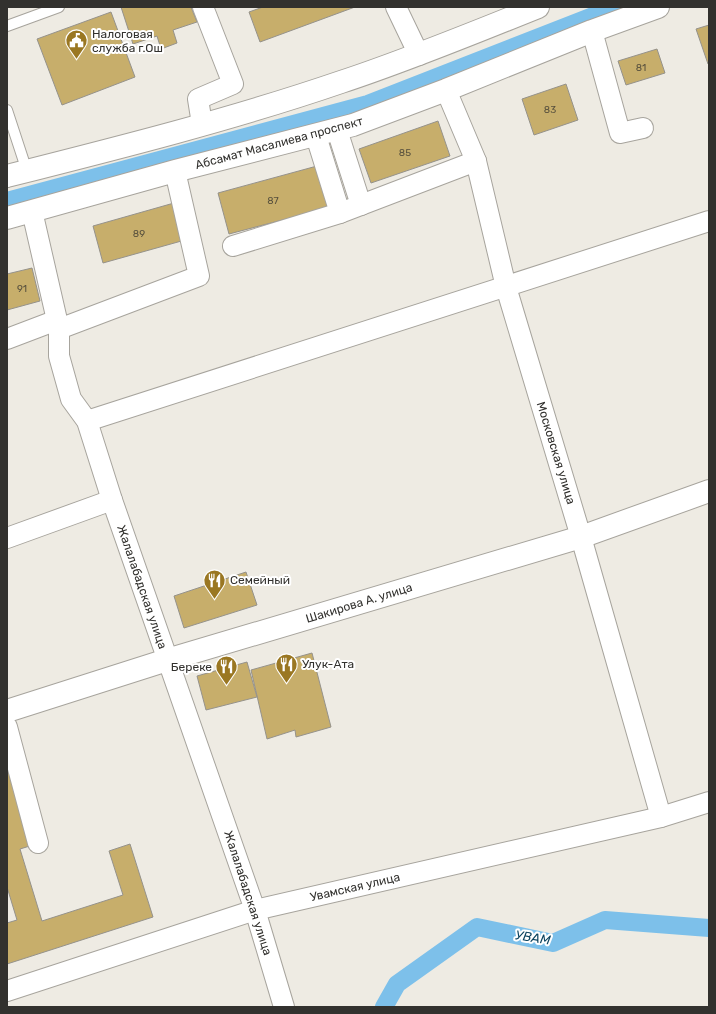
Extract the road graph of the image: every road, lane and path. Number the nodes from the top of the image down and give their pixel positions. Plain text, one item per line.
1 (59, 7) edge
2 (203, 7) edge
3 (396, 7) edge
4 (538, 7) edge
5 (658, 7) edge
6 (7, 26) edge
7 (592, 31) junction
8 (419, 55) junction
9 (446, 90) junction
10 (7, 110) edge
11 (202, 124) junction
12 (643, 128) dead end
13 (337, 130) junction
14 (316, 136) junction
15 (476, 161) junction
16 (175, 171) junction
17 (17, 173) edge
18 (361, 206) junction
19 (32, 211) junction
20 (340, 213) junction
21 (7, 218) edge
22 (709, 221) edge
23 (233, 246) dead end
24 (506, 287) junction
25 (58, 324) junction
26 (7, 339) edge
27 (87, 421) junction
28 (709, 491) edge
29 (112, 500) junction
30 (581, 536) junction
31 (7, 538) edge
32 (167, 660) junction
33 (7, 711) edge
34 (7, 726) edge
35 (709, 802) edge
36 (661, 817) junction
37 (38, 843) dead end
38 (255, 910) junction
39 (7, 991) edge
40 (284, 1007) edge

1 - 6 lane
2 - 11 street
3 - 8 street
4 - 8 main road
5 - 7 main road, Абсамат Масалиева проспект
7 - 9 main road, Абсамат Масалиева проспект
7 - 12 street
8 - 11 main road
9 - 13 main road, Абсамат Масалиева проспект
9 - 15 street, Московская улица
10 - 17 lane
11 - 17 main road
13 - 14 main road, Абсамат Масалиева проспект
13 - 18 street
14 - 16 main road, Абсамат Масалиева проспект
14 - 20 street
15 - 18 street
15 - 24 street, Московская улица
16 - 19 main road, Абсамат Масалиева проспект
16 - 25 street
18 - 20 street
19 - 21 main road, Абсамат Масалиева проспект
19 - 25 street, Жалалабадская улица
20 - 23 street
22 - 24 street
24 - 27 street
24 - 30 street, Московская улица
25 - 26 street
25 - 27 street, Жалалабадская улица
27 - 29 street, Жалалабадская улица
28 - 30 main road, Шакирова А. улица
29 - 31 street
29 - 32 street, Жалалабадская улица
30 - 32 main road, Шакирова А. улица
30 - 36 street, Московская улица
32 - 33 main road, Шакирова А. улица
32 - 38 street, Жалалабадская улица
34 - 37 street
35 - 36 street, Увамская улица
36 - 38 street, Увамская улица
38 - 39 street, Увамская улица
38 - 40 street, Жалалабадская улица

